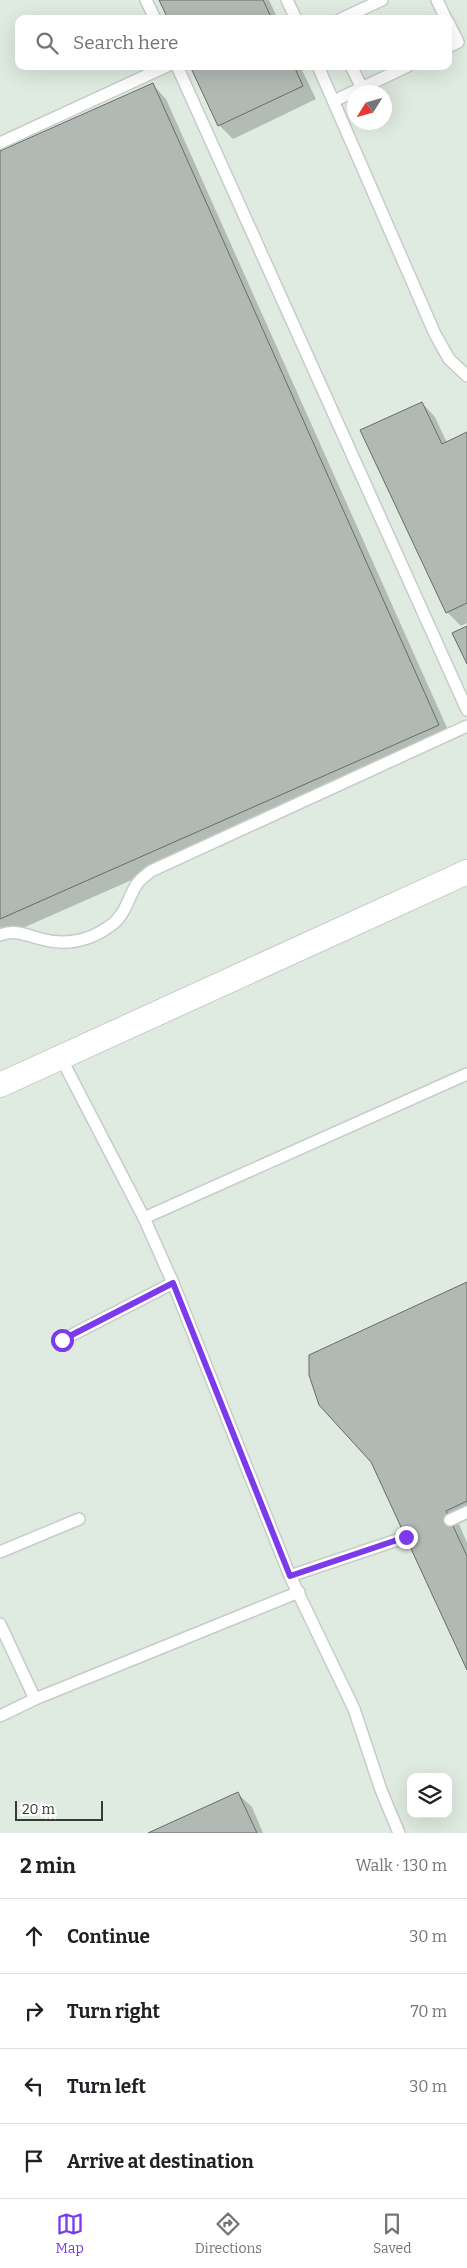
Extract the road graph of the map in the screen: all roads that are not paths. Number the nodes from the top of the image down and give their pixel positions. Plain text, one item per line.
1 (146, 0) edge
2 (287, 0) edge
3 (382, 0) edge
4 (437, 0) edge
5 (153, 15) edge
6 (294, 15) edge
7 (350, 15) edge
8 (444, 15) edge
9 (452, 30) edge
10 (452, 45) edge
11 (158, 70) edge
12 (179, 70) edge
13 (320, 70) edge
14 (353, 70) edge
15 (400, 70) edge
16 (360, 85) edge
17 (368, 85) edge
18 (347, 95) edge
19 (334, 101) junction
20 (0, 142) edge
21 (467, 376) edge
22 (467, 710) edge
23 (467, 726) edge
24 (467, 872) edge
25 (0, 935) edge
26 (60, 1056) junction
27 (467, 1074) edge
28 (0, 1084) edge
29 (144, 1218) junction
30 (173, 1283) junction
31 (62, 1340) dead end
32 (467, 1512) edge
33 (79, 1519) dead end
34 (450, 1520) dead end
35 (406, 1537) dead end
36 (0, 1552) edge
37 (290, 1576) junction
38 (299, 1592) junction
39 (0, 1624) edge
40 (35, 1699) junction
41 (0, 1716) edge
42 (400, 1833) edge

1 - 5 lane
2 - 6 lane
3 - 7 lane
4 - 8 lane
9 - 10 lane
11 - 20 lane
12 - 22 lane
13 - 19 lane
14 - 16 lane
15 - 17 lane
18 - 19 lane
19 - 21 lane
23 - 25 lane
24 - 26 street
26 - 28 street
26 - 29 lane
27 - 29 lane
29 - 30 lane
30 - 31 lane
30 - 37 lane
32 - 34 lane
33 - 36 lane
35 - 37 lane
37 - 38 lane
38 - 40 lane
38 - 42 lane
39 - 40 lane
40 - 41 lane

